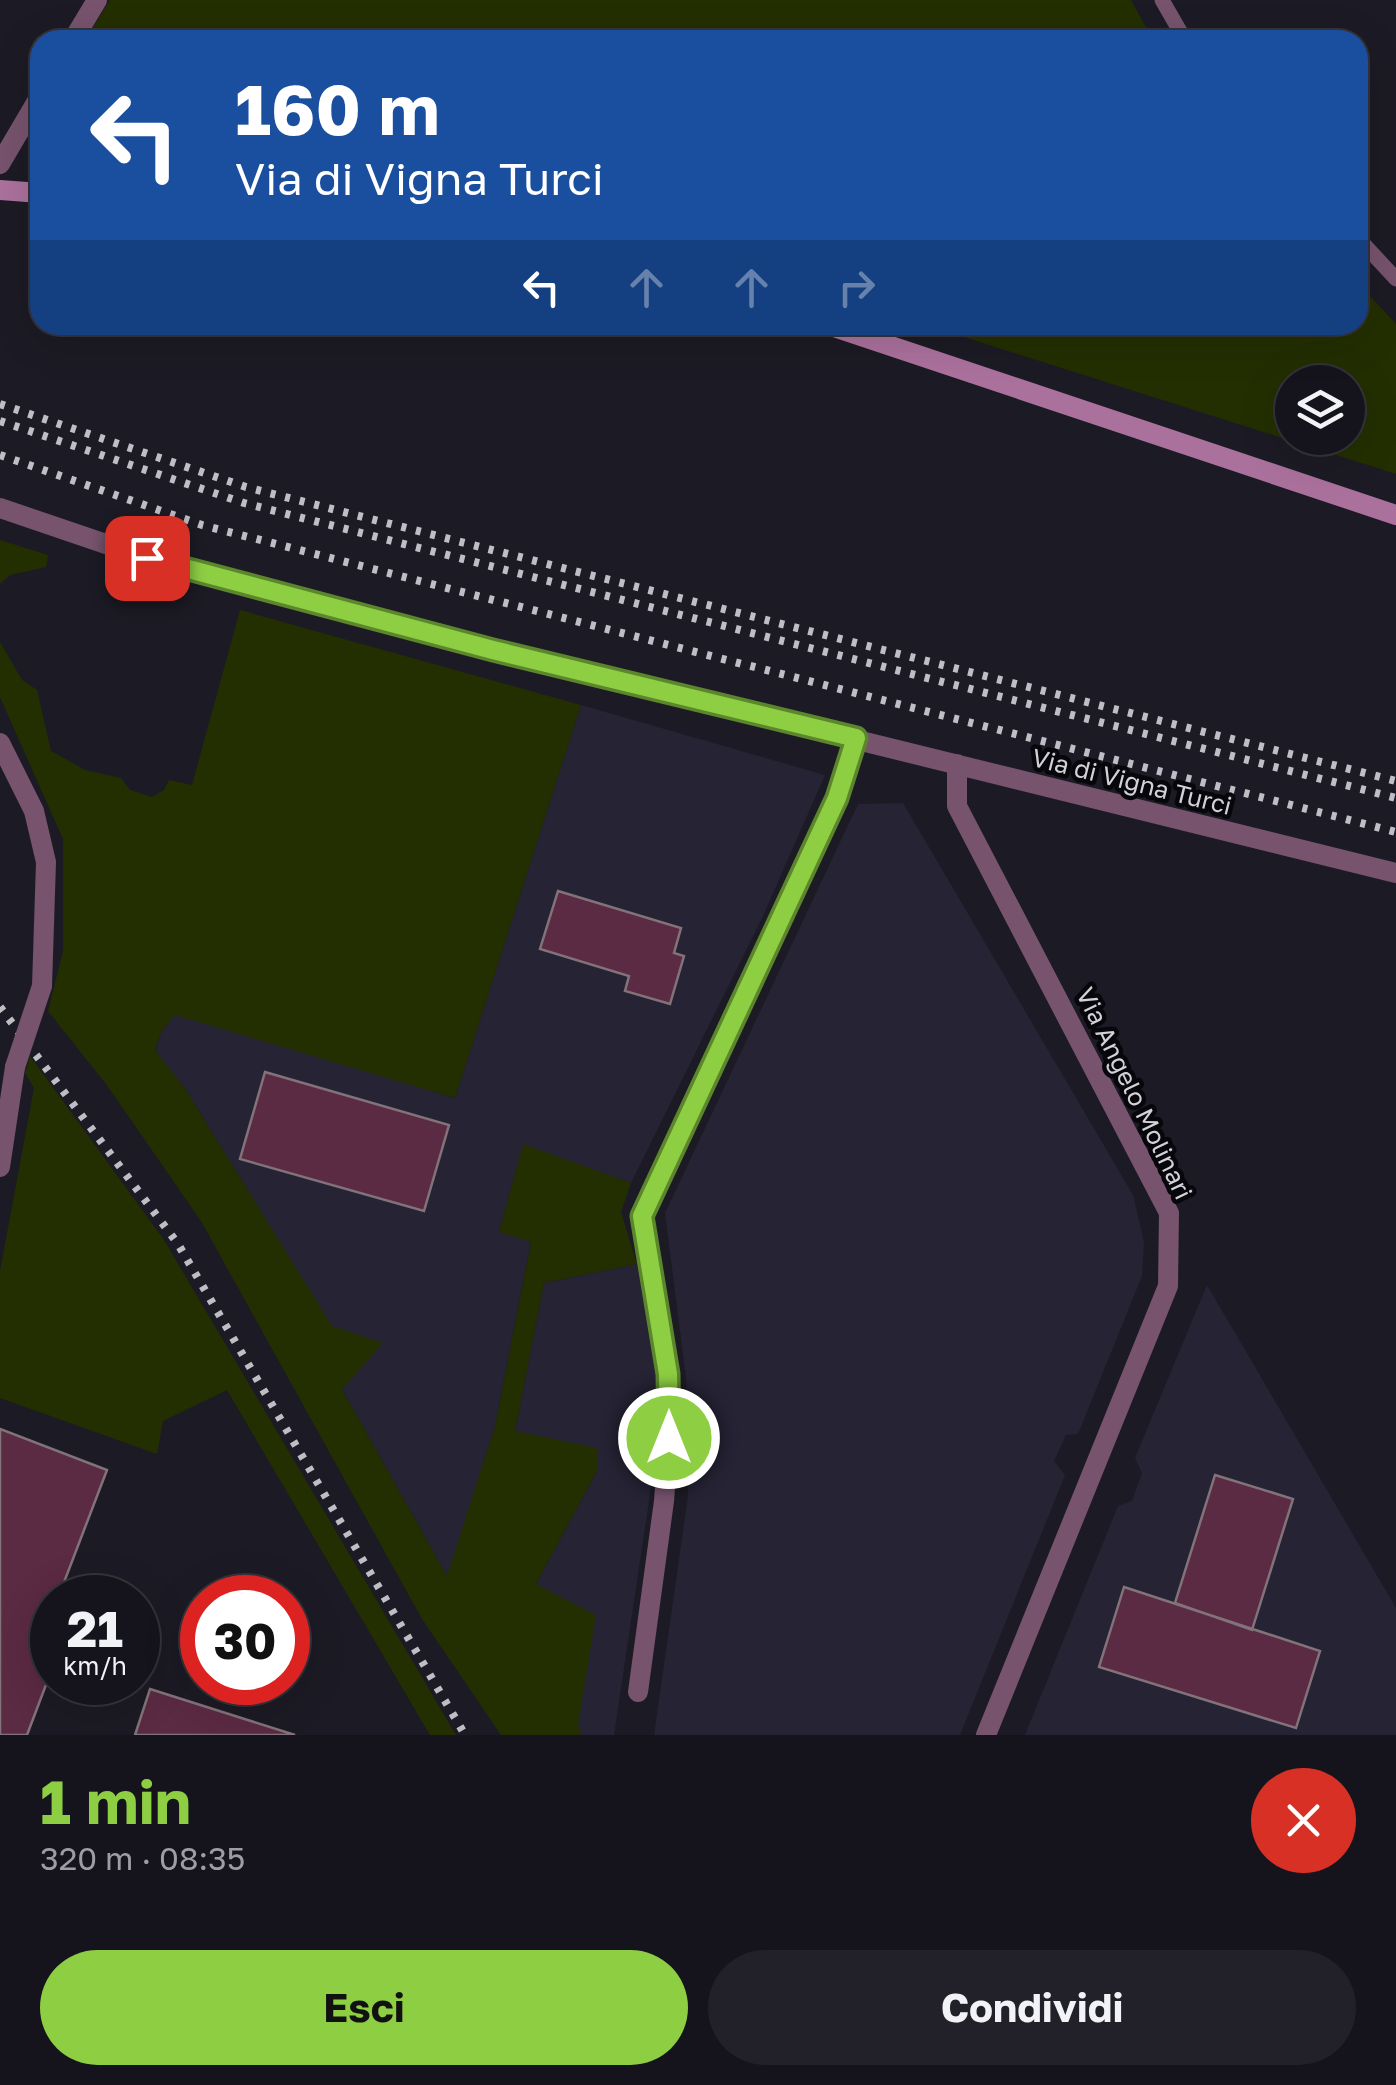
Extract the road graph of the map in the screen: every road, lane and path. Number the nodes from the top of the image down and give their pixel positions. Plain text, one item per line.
1 (97, 0) edge
2 (1162, 0) edge
3 (80, 30) edge
4 (1179, 30) edge
5 (30, 113) edge
6 (0, 164) edge
7 (0, 190) edge
8 (30, 192) edge
9 (1368, 249) edge
10 (1396, 279) edge
11 (858, 335) edge
12 (0, 508) edge
13 (1396, 515) edge
14 (856, 738) junction
15 (0, 743) edge
16 (957, 764) junction
17 (1396, 873) edge
18 (0, 1167) edge
19 (638, 1692) dead end
20 (986, 1735) edge

1 - 3 street
2 - 4 lane
5 - 6 street
7 - 8 main road
9 - 10 lane
11 - 13 main road
12 - 14 street, Via di Vigna Turci
14 - 16 street, Via di Vigna Turci
14 - 19 street
15 - 18 street, bridge
16 - 17 street, Via di Vigna Turci
16 - 20 street, Via Angelo Molinari

